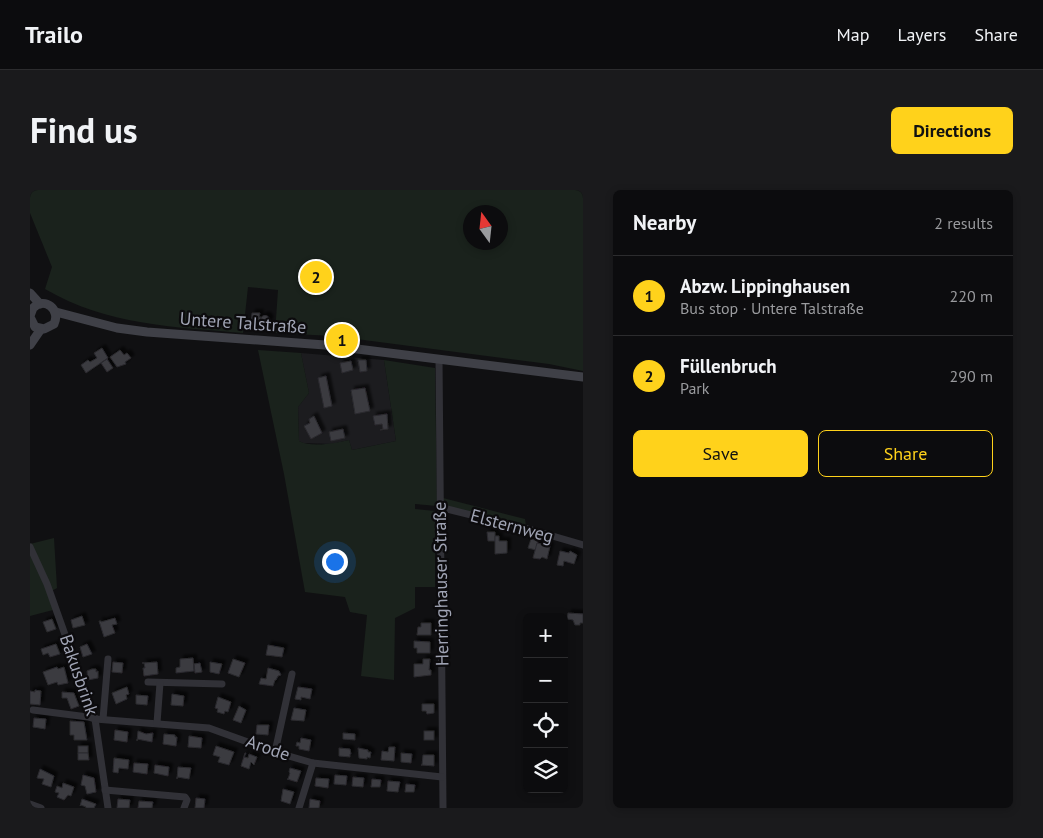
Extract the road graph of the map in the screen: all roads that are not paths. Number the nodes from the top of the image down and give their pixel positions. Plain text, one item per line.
1 (30, 293) edge
2 (32, 315) edge
3 (56, 317) junction
4 (41, 329) junction
5 (30, 345) edge
6 (439, 359) junction
7 (583, 377) edge
8 (440, 509) junction
9 (583, 545) edge
10 (30, 547) edge
11 (108, 659) dead end
12 (292, 674) dead end
13 (148, 682) dead end
14 (160, 683) junction
15 (222, 684) dead end
16 (33, 710) dead end
17 (95, 719) junction
18 (103, 719) junction
19 (157, 723) junction
20 (275, 752) junction
21 (313, 763) junction
22 (442, 777) junction
23 (105, 790) junction
24 (30, 804) edge
25 (41, 808) edge
26 (108, 808) edge
27 (184, 808) edge
28 (299, 808) edge
29 (443, 808) edge

1 - 2 street
2 - 3 street, Untere Talstraße
2 - 4 street
3 - 4 street
3 - 6 street, Untere Talstraße
4 - 5 street
6 - 7 street, Untere Talstraße
6 - 8 street, Herringhauser Straße
8 - 9 street, Elsternweg
8 - 22 street, Herringhauser Straße
10 - 17 street, Bakusbrink
11 - 18 street
12 - 20 street
13 - 14 street
14 - 15 street
14 - 19 street
16 - 17 street, Arode
17 - 18 street, Arode
17 - 23 street, Bakusbrink
18 - 19 street, Arode
19 - 20 street, Arode
20 - 21 street, Arode
21 - 22 street, Arode
21 - 28 street
22 - 29 street, Herringhauser Straße
23 - 26 street, Bakusbrink
23 - 27 street
24 - 25 street

